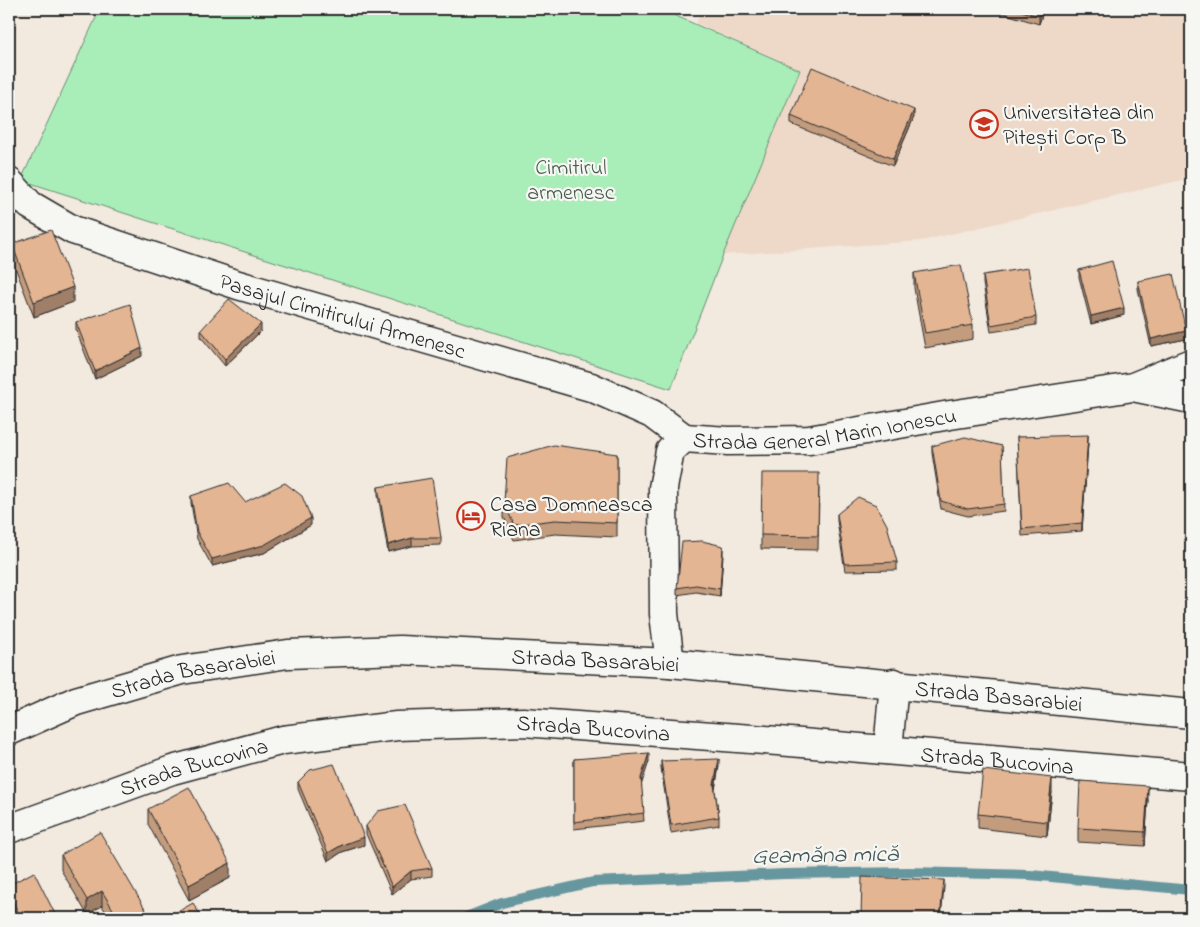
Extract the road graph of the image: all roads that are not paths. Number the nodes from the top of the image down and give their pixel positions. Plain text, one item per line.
1 (9, 182) edge
2 (1191, 363) edge
3 (1134, 387) junction
4 (1191, 399) edge
5 (684, 438) junction
6 (670, 663) junction
7 (894, 684) junction
8 (1191, 714) edge
9 (9, 731) edge
10 (888, 750) junction
11 (1191, 776) edge
12 (9, 829) edge

1 - 5 street, Pasajul Cimitirului Armenesc
2 - 3 street, Strada General Marin Ionescu
3 - 4 street
3 - 5 street, Strada General Marin Ionescu
5 - 6 street, Strada General Marin Ionescu
6 - 7 street, Strada Basarabiei
6 - 9 street, Strada Basarabiei
7 - 8 street, Strada Basarabiei
7 - 10 street
10 - 11 street, Strada Bucovina
10 - 12 street, Strada Bucovina

